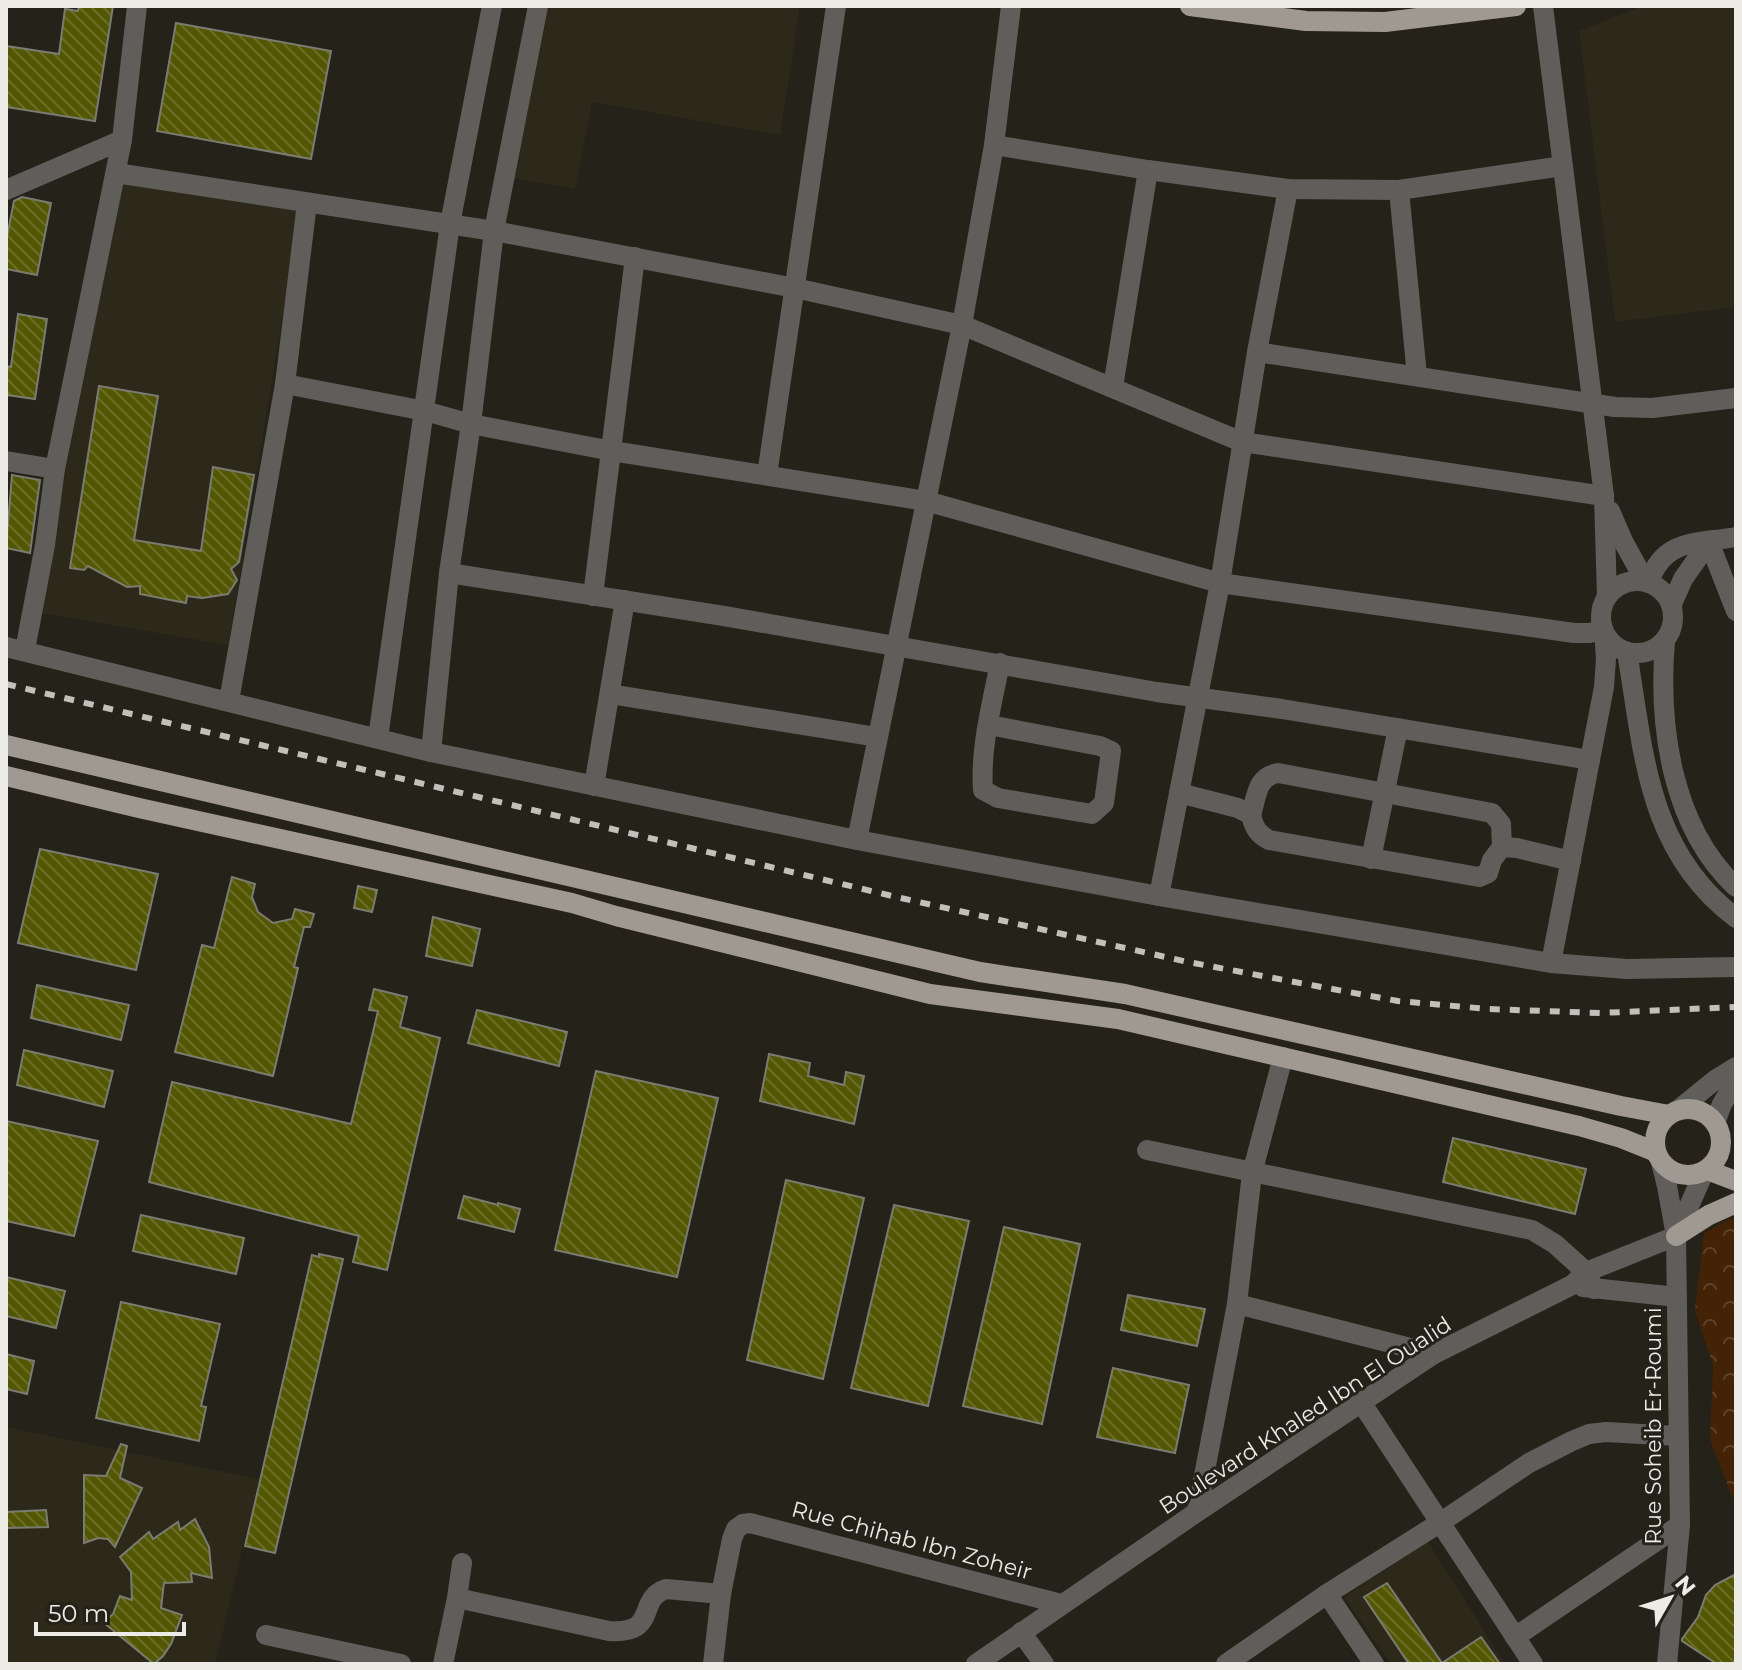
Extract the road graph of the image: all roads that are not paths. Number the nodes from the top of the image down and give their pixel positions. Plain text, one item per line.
1 (137, 6) edge
2 (492, 6) edge
3 (538, 6) edge
4 (836, 6) edge
5 (1011, 6) edge
6 (1190, 6) edge
7 (1516, 6) edge
8 (1543, 6) edge
9 (122, 140) junction
10 (994, 145) junction
11 (1563, 166) junction
12 (1148, 170) junction
13 (116, 173) junction
14 (1288, 189) junction
15 (6, 190) edge
16 (1399, 190) junction
17 (307, 203) junction
18 (450, 224) junction
19 (494, 231) junction
20 (635, 257) junction
21 (795, 288) junction
22 (962, 325) junction
23 (1257, 352) junction
24 (1417, 376) junction
25 (285, 384) junction
26 (1113, 387) junction
27 (1736, 398) edge
28 (1593, 403) junction
29 (425, 411) junction
30 (471, 424) junction
31 (1242, 442) junction
32 (612, 451) junction
33 (6, 461) edge
34 (55, 469) junction
35 (767, 475) junction
36 (1604, 496) junction
37 (926, 501) junction
38 (1736, 537) edge
39 (1709, 542) junction
40 (449, 573) junction
41 (1647, 582) junction
42 (1220, 583) junction
43 (593, 596) junction
44 (1607, 597) junction
45 (625, 600) junction
46 (1672, 604) junction
47 (1736, 611) edge
48 (1603, 630) junction
49 (1665, 641) junction
50 (895, 646) junction
51 (15, 648) edge
52 (1625, 652) junction
53 (1000, 663) junction
54 (1604, 687) junction
55 (610, 694) junction
56 (1197, 698) junction
57 (229, 701) junction
58 (989, 725) junction
59 (1398, 728) junction
60 (877, 737) junction
61 (378, 738) junction
62 (6, 745) edge
63 (431, 752) junction
64 (1590, 760) junction
65 (6, 776) edge
66 (594, 786) junction
67 (1179, 793) junction
68 (1384, 794) junction
69 (1251, 815) junction
70 (857, 840) junction
71 (1502, 847) junction
72 (1371, 859) junction
73 (1571, 861) junction
74 (1736, 887) edge
75 (1159, 896) junction
76 (1736, 918) edge
77 (1551, 963) junction
78 (1736, 967) edge
79 (1283, 1057) junction
80 (1736, 1067) edge
81 (1736, 1081) edge
82 (1673, 1112) junction
83 (1724, 1133) edge
84 (1147, 1150) dead end
85 (1658, 1157) junction
86 (1706, 1171) junction
87 (1252, 1173) junction
88 (1736, 1181) edge
89 (1736, 1203) edge
90 (1676, 1236) junction
91 (1584, 1282) junction
92 (1677, 1297) junction
93 (1237, 1304) junction
94 (1434, 1354) junction
95 (1361, 1402) junction
96 (1678, 1436) junction
97 (1197, 1512) junction
98 (1441, 1522) junction
99 (1680, 1525) junction
100 (462, 1563) dead end
101 (721, 1594) junction
102 (1327, 1594) junction
103 (457, 1598) junction
104 (1061, 1604) junction
105 (1021, 1632) junction
106 (266, 1635) dead end
107 (1515, 1637) junction
108 (717, 1663) edge
109 (401, 1664) edge
110 (443, 1664) edge
111 (976, 1664) edge
112 (1044, 1664) edge
113 (1226, 1664) edge
114 (1374, 1664) edge
115 (1533, 1664) edge
116 (1667, 1664) edge

1 - 9 street
2 - 18 street
3 - 19 street
4 - 21 street
5 - 10 street
6 - 7 main road
8 - 11 street
9 - 13 street
9 - 15 street
10 - 12 street
10 - 22 street
11 - 16 street
11 - 28 street
12 - 14 street
12 - 26 street
13 - 17 street
13 - 34 street
14 - 16 street
14 - 23 street
16 - 24 street
17 - 18 street
17 - 25 street
18 - 19 street
18 - 29 street
19 - 20 street
19 - 30 street
20 - 21 street
20 - 32 street
21 - 22 street
21 - 35 street
22 - 26 street
22 - 37 street
23 - 24 street
23 - 31 street
24 - 28 street
25 - 29 street
25 - 57 street
26 - 31 street
27 - 28 street
28 - 36 street
29 - 30 street
29 - 61 street
30 - 32 street
30 - 40 street
31 - 36 street
31 - 42 street
32 - 35 street
32 - 43 street
33 - 34 street
34 - 51 street
35 - 37 street
36 - 41 street
36 - 44 street
37 - 42 street
37 - 50 street
38 - 39 street
39 - 41 street
39 - 46 street
39 - 47 street
40 - 43 street
40 - 63 street
41 - 44 street
41 - 46 street
42 - 48 street
42 - 56 street
43 - 45 street
44 - 48 street
45 - 50 street
45 - 55 street
46 - 49 street
48 - 52 street
48 - 54 street
49 - 52 street
49 - 74 street
50 - 53 street
50 - 60 street
51 - 57 street
52 - 54 street
52 - 76 street
53 - 56 street
53 - 58 street
54 - 64 street
55 - 60 street
55 - 66 street
56 - 59 street
56 - 67 street
57 - 61 street
58 - 58 street
59 - 64 street
59 - 68 street
60 - 70 street
61 - 63 street
62 - 82 main road
63 - 66 street
64 - 73 street
65 - 79 main road
66 - 70 street
67 - 69 street
67 - 75 street
68 - 69 street
68 - 71 street
68 - 72 street
69 - 72 street
70 - 75 street
71 - 72 street
71 - 73 street
73 - 77 street
75 - 77 street
77 - 78 street
79 - 85 main road
79 - 87 street
80 - 82 street
81 - 83 street
82 - 83 main road
82 - 85 main road
83 - 86 main road
84 - 87 street
85 - 86 main road
85 - 90 street, Rue Soheib Er-Roumi
86 - 88 main road
86 - 90 street, Rue Soheib Er-Roumi
87 - 91 street
87 - 93 street
89 - 90 main road
90 - 91 street, Boulevard Khaled Ibn El Oualid
90 - 92 street, Rue Soheib Er-Roumi
91 - 92 street
91 - 94 street, Boulevard Khaled Ibn El Oualid
92 - 96 street, Rue Soheib Er-Roumi
93 - 94 street
93 - 97 street
94 - 95 street, Boulevard Khaled Ibn El Oualid
95 - 97 street, Boulevard Khaled Ibn El Oualid
95 - 98 street
96 - 98 street
96 - 99 street, Rue Soheib Er-Roumi
97 - 104 street, Boulevard Khaled Ibn El Oualid
98 - 102 street
98 - 107 street
99 - 107 street
99 - 116 street, Rue Soheib Er-Roumi
100 - 103 street
101 - 103 street
101 - 104 street, Rue Chihab Ibn Zoheir
101 - 108 street
102 - 113 street
102 - 114 street
103 - 110 street
104 - 105 street, Boulevard Khaled Ibn El Oualid
105 - 111 street, Boulevard Khaled Ibn El Oualid
105 - 112 street
106 - 109 street
107 - 115 street

